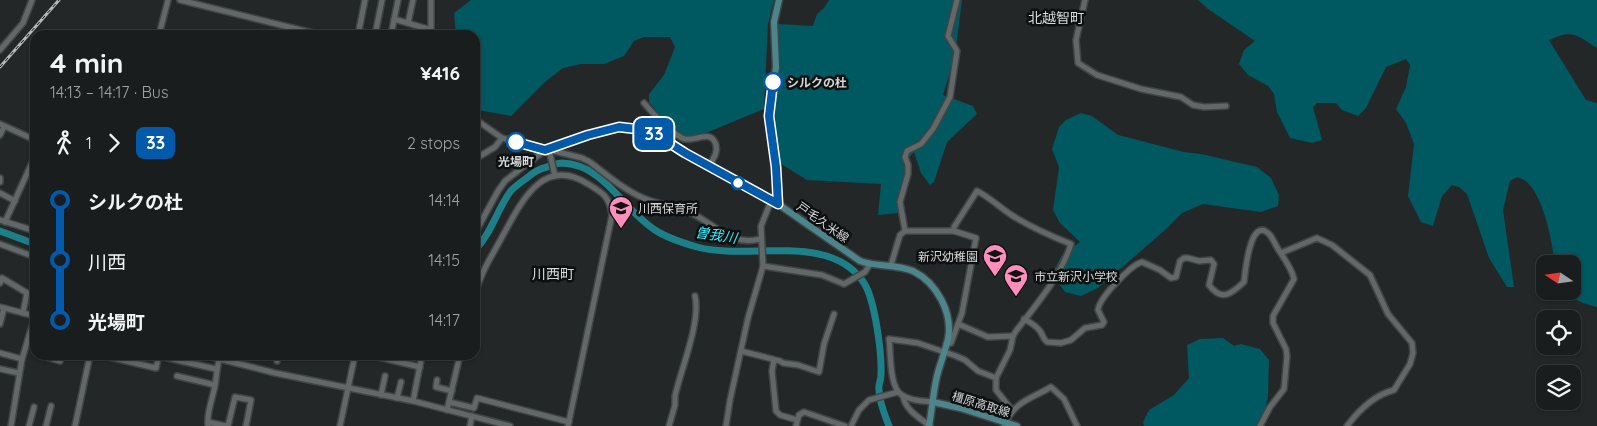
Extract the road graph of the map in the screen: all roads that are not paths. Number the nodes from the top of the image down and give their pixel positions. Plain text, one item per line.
1 (32, 0) edge
2 (168, 0) edge
3 (180, 0) edge
4 (365, 0) edge
5 (382, 0) edge
6 (398, 0) edge
7 (413, 0) edge
8 (431, 0) edge
9 (778, 0) edge
10 (957, 0) edge
11 (1085, 0) edge
12 (394, 19) junction
13 (408, 23) junction
14 (160, 30) edge
15 (301, 30) edge
16 (360, 30) edge
17 (375, 30) edge
18 (392, 30) edge
19 (426, 30) edge
20 (431, 30) edge
21 (0, 50) edge
22 (644, 103) dead end
23 (1226, 106) dead end
24 (480, 123) edge
25 (2, 126) edge
26 (0, 135) edge
27 (30, 138) edge
28 (502, 138) junction
29 (548, 152) junction
30 (480, 156) edge
31 (709, 166) junction
32 (30, 167) edge
33 (555, 175) junction
34 (0, 193) edge
35 (15, 201) junction
36 (771, 201) junction
37 (778, 204) junction
38 (3, 221) edge
39 (480, 223) edge
40 (30, 229) edge
41 (905, 231) junction
42 (954, 231) junction
43 (761, 240) junction
44 (0, 244) edge
45 (1281, 253) junction
46 (30, 255) edge
47 (763, 264) junction
48 (870, 264) junction
49 (891, 265) junction
50 (480, 278) edge
51 (0, 283) edge
52 (27, 293) junction
53 (30, 294) edge
54 (694, 296) dead end
55 (2, 308) edge
56 (23, 313) junction
57 (834, 314) dead end
58 (30, 315) edge
59 (1024, 319) junction
60 (0, 324) edge
61 (958, 324) junction
62 (30, 333) edge
63 (1013, 336) junction
64 (946, 344) junction
65 (741, 351) junction
66 (0, 353) edge
67 (944, 353) junction
68 (22, 359) junction
69 (56, 360) edge
70 (89, 360) edge
71 (122, 360) edge
72 (158, 360) edge
73 (179, 360) edge
74 (218, 360) edge
75 (230, 360) edge
76 (354, 360) edge
77 (391, 360) edge
78 (421, 360) edge
79 (459, 360) edge
80 (774, 360) junction
81 (60, 361) dead end
82 (420, 367) junction
83 (216, 369) junction
84 (0, 370) edge
85 (19, 373) junction
86 (177, 376) dead end
87 (385, 376) dead end
88 (996, 378) junction
89 (437, 380) dead end
90 (401, 382) dead end
91 (215, 385) junction
92 (348, 388) junction
93 (452, 391) junction
94 (898, 392) junction
95 (380, 395) junction
96 (903, 396) junction
97 (397, 398) junction
98 (413, 401) junction
99 (449, 402) junction
100 (933, 402) junction
101 (51, 406) dead end
102 (34, 407) dead end
103 (447, 410) junction
104 (1012, 410) junction
105 (472, 416) junction
106 (796, 423) edge
107 (208, 424) edge
108 (568, 424) edge
109 (1005, 424) edge
110 (12, 426) edge
111 (30, 426) edge
112 (46, 426) edge
113 (75, 426) edge
114 (227, 426) edge
115 (246, 426) edge
116 (340, 426) edge
117 (470, 426) edge
118 (510, 426) edge
119 (670, 426) edge
120 (726, 426) edge
121 (844, 426) edge
122 (851, 426) edge
123 (929, 426) edge
124 (1017, 426) edge
125 (1077, 426) edge
126 (1260, 426) edge
127 (1347, 426) edge

1 - 21 street
2 - 14 street
3 - 15 street
4 - 16 street
5 - 17 street
6 - 12 street
7 - 13 street
8 - 20 street
9 - 37 main road, 戸毛久米線
10 - 41 street
11 - 23 street
12 - 13 street
12 - 18 street
13 - 19 street
22 - 31 street
24 - 28 street
25 - 26 street
25 - 27 street
28 - 29 street
28 - 30 street
29 - 31 street
29 - 33 street
29 - 39 street
29 - 43 street
31 - 36 street
32 - 35 street
33 - 50 street
33 - 108 street
34 - 35 street
35 - 38 street
36 - 37 street
36 - 43 street
37 - 48 main road, 戸毛久米線
38 - 40 street
41 - 42 street
41 - 49 street
42 - 59 street
42 - 61 street
43 - 47 street
44 - 46 street
45 - 59 street
45 - 126 street
45 - 127 street
47 - 48 street
47 - 65 street
48 - 49 main road, 戸毛久米線
49 - 64 main road, 戸毛久米線
51 - 52 street
52 - 53 street
52 - 56 street
54 - 119 street
55 - 56 street
55 - 60 street
56 - 58 street
57 - 80 street
59 - 63 street
61 - 63 street
61 - 64 street
62 - 68 street
63 - 88 street
64 - 67 main road, 戸毛久米線
65 - 80 street
65 - 120 street
66 - 68 street
67 - 88 street
67 - 94 street
67 - 100 main road, 戸毛久米線
68 - 85 street
69 - 81 street
70 - 113 street
71 - 72 street
73 - 83 street
74 - 83 street
75 - 92 street
76 - 92 street
77 - 82 street
78 - 82 street
79 - 93 street
80 - 106 street
82 - 98 street
83 - 91 street
84 - 85 street
85 - 110 street
86 - 91 street
87 - 95 street
88 - 104 street
89 - 93 street
90 - 97 street
91 - 107 street
92 - 95 street
92 - 116 street
93 - 99 street
94 - 96 street
94 - 122 street
95 - 97 street
96 - 100 street
96 - 123 street
97 - 98 street
98 - 103 street
99 - 103 street
99 - 108 street
100 - 109 main road, 橿原高取線
100 - 123 main road, 橿原高取線
101 - 112 street
102 - 111 street
103 - 105 street
104 - 109 street
104 - 125 street
105 - 117 street
105 - 118 street
106 - 121 street
107 - 114 street
109 - 124 main road, 橿原高取線
114 - 115 street

